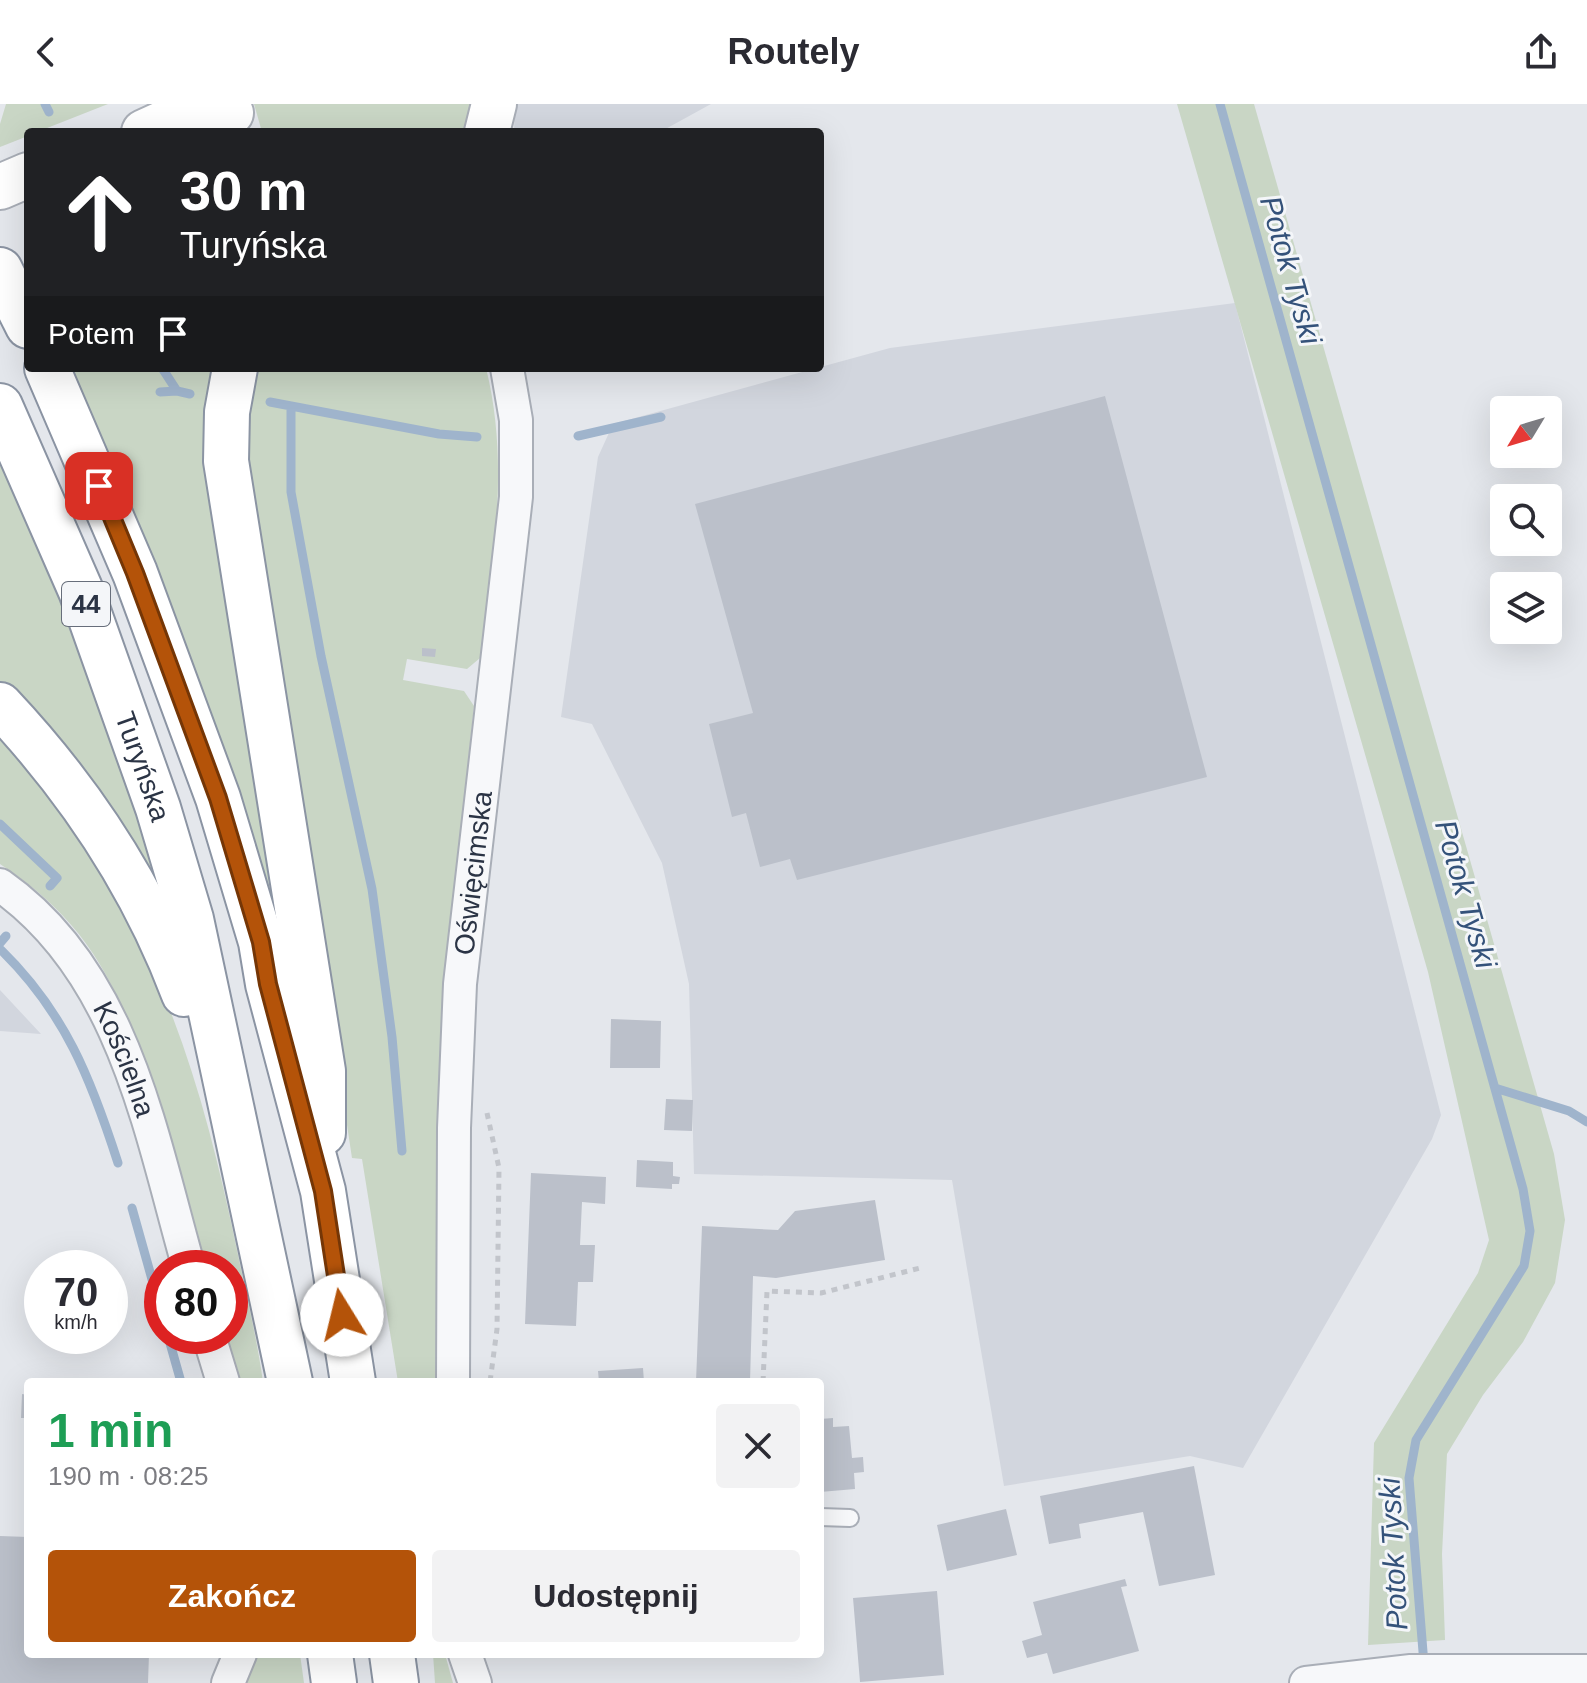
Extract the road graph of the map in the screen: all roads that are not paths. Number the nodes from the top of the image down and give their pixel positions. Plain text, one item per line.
1 (494, 104) edge
2 (232, 116) edge
3 (153, 128) edge
4 (488, 128) edge
5 (24, 177) edge
6 (0, 187) edge
7 (0, 270) edge
8 (24, 318) edge
9 (49, 372) edge
10 (234, 372) edge
11 (508, 372) edge
12 (0, 406) edge
13 (0, 705) edge
14 (0, 885) edge
15 (239, 1141) junction
16 (323, 1191) junction
17 (184, 1250) edge
18 (214, 1354) edge
19 (222, 1378) edge
20 (289, 1378) edge
21 (352, 1378) edge
22 (453, 1378) edge
23 (824, 1517) edge
24 (850, 1518) dead end
25 (238, 1658) edge
26 (331, 1658) edge
27 (393, 1658) edge
28 (466, 1658) edge
29 (1587, 1671) edge
30 (228, 1683) edge
31 (334, 1683) edge
32 (396, 1683) edge
33 (475, 1683) edge
34 (1306, 1683) edge

1 - 4 main road
2 - 3 main road
5 - 6 main road
7 - 8 main road
9 - 16 main road, Turyńska / 44
10 - 16 main road
11 - 22 street, Oświęcimska
12 - 15 main road, Turyńska / 44
13 - 15 main road
14 - 17 street, Kościelna
15 - 20 main road, 44
16 - 21 main road, 44
18 - 19 street
23 - 24 lane
25 - 30 street
26 - 31 main road
27 - 32 main road
28 - 33 street
29 - 34 street

